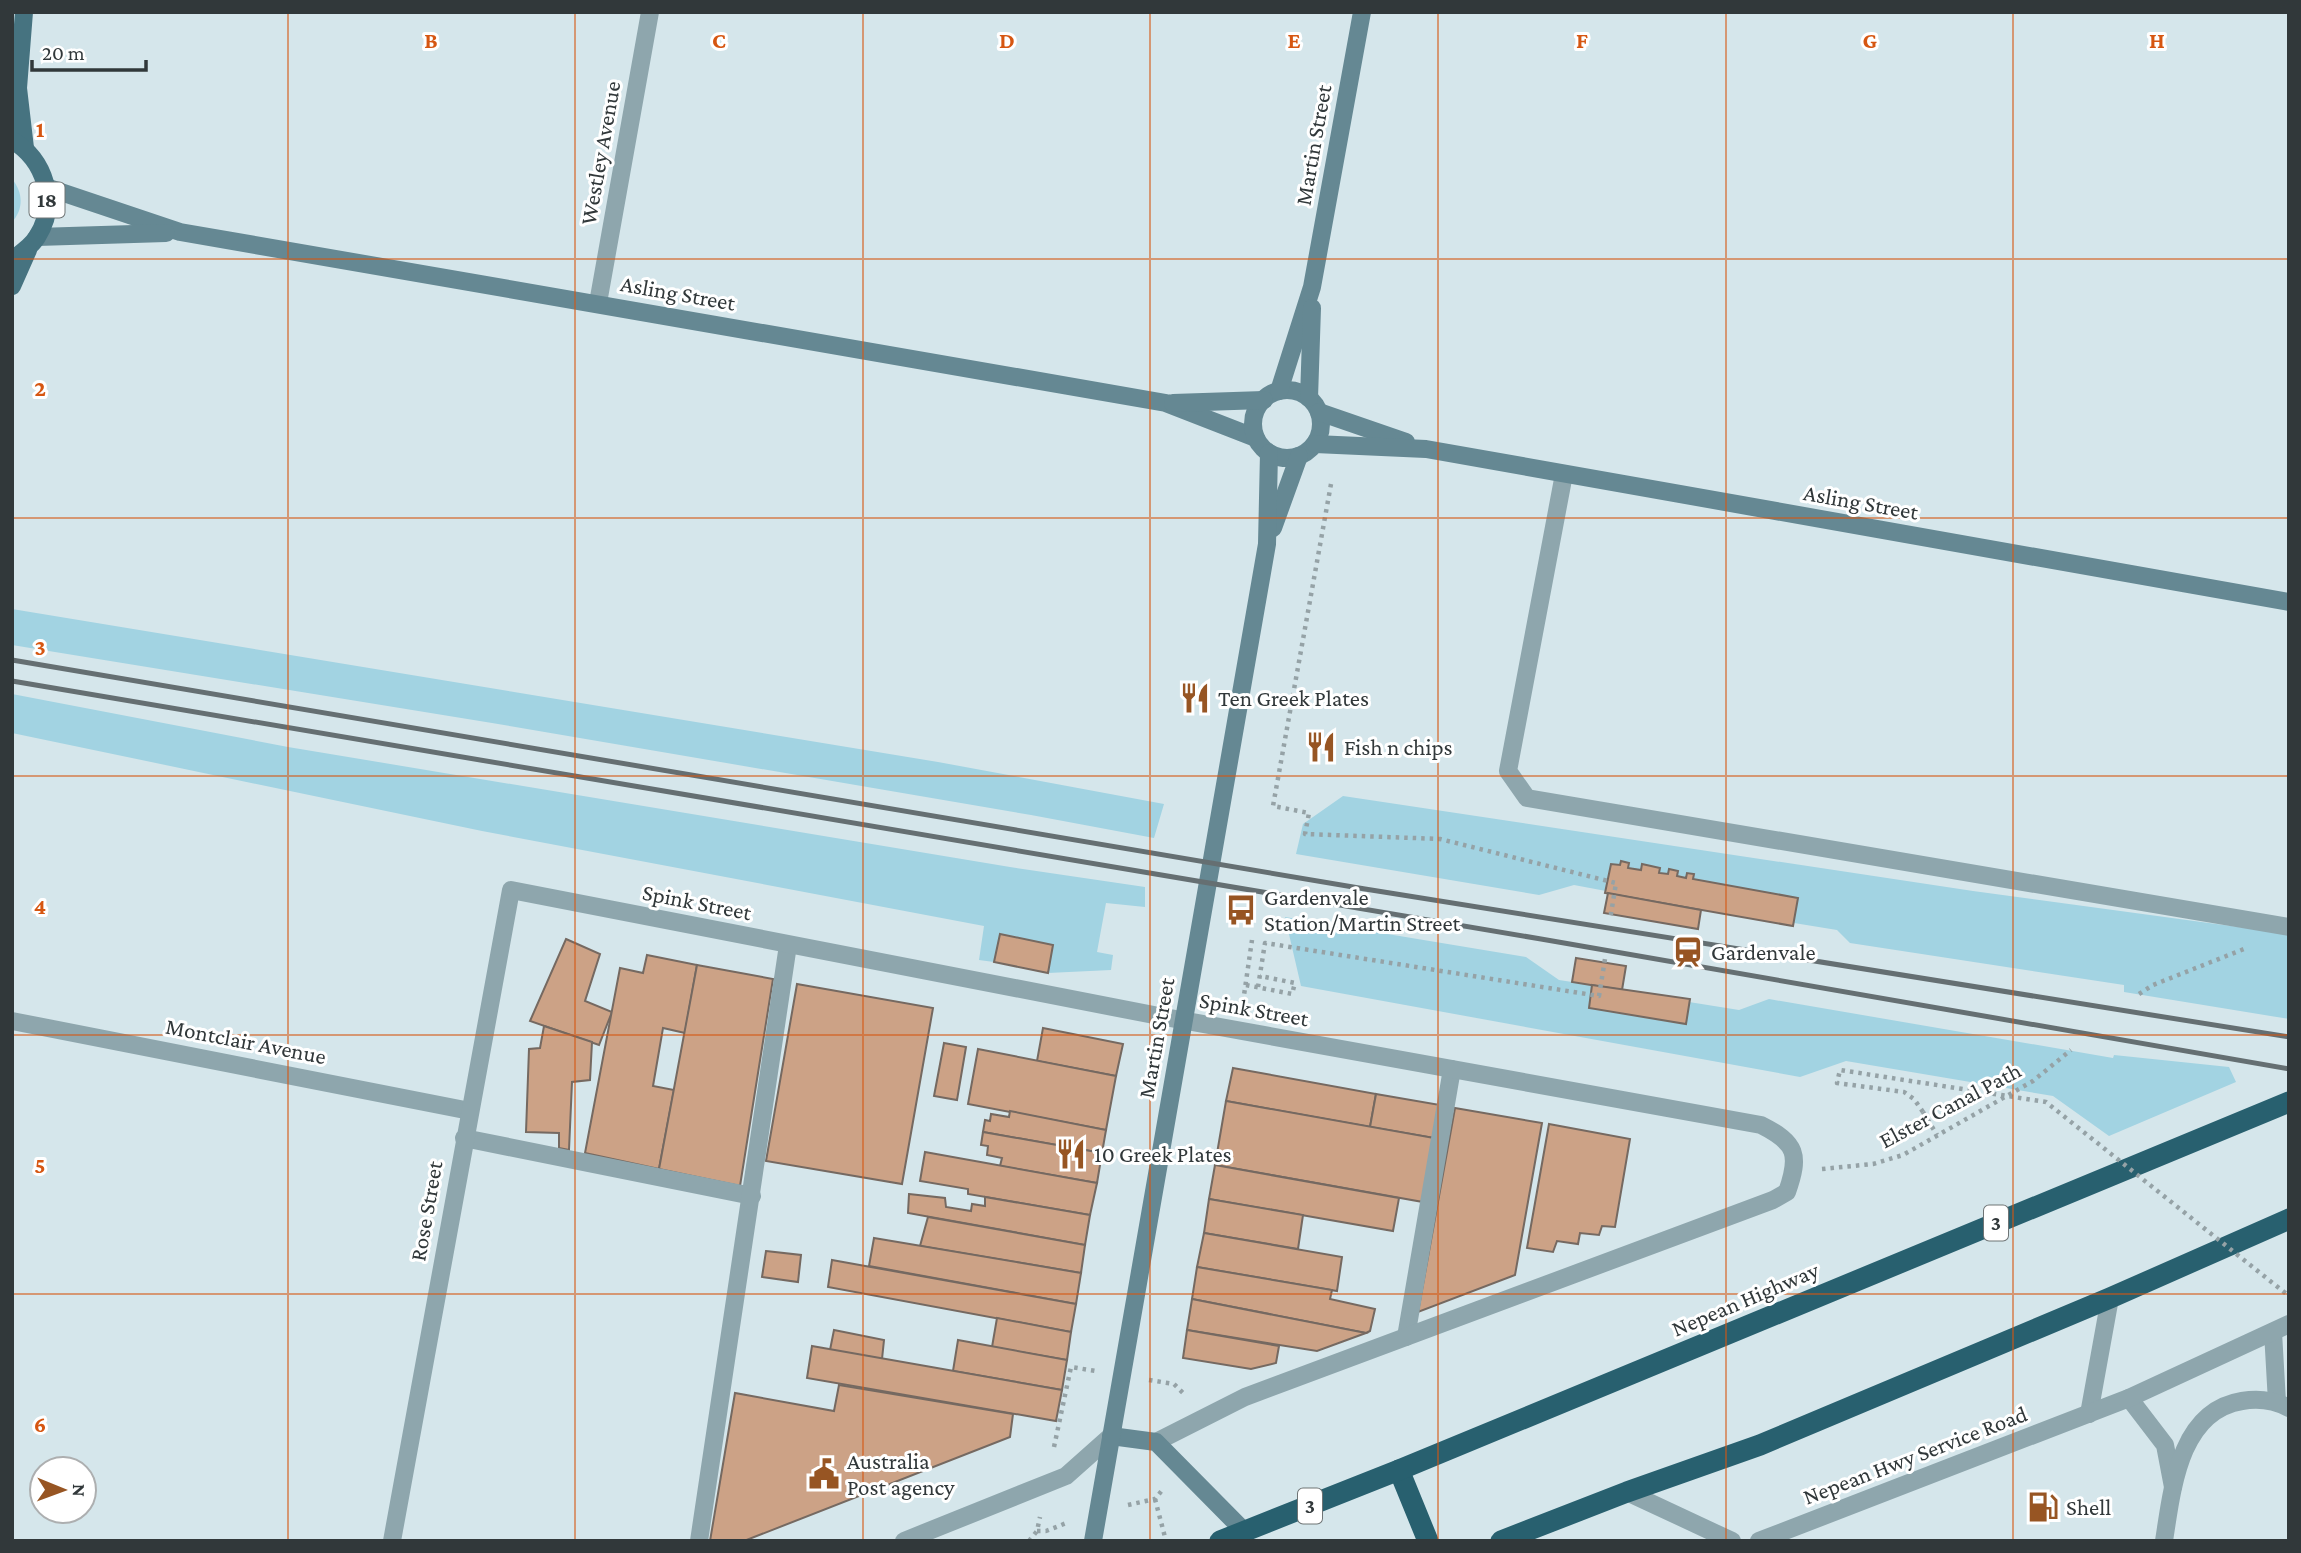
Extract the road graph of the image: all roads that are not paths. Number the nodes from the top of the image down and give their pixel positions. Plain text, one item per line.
1 (24, 12) edge
2 (650, 12) edge
3 (1362, 12) edge
4 (19, 144) edge
5 (46, 187) junction
6 (180, 232) junction
7 (33, 242) junction
8 (12, 260) edge
9 (12, 286) edge
10 (1312, 287) junction
11 (598, 303) junction
12 (1271, 396) junction
13 (1166, 403) junction
14 (1314, 405) junction
15 (1256, 438) junction
16 (1315, 444) junction
17 (1426, 449) junction
18 (1269, 453) junction
19 (1299, 456) junction
20 (1564, 474) junction
21 (1267, 544) junction
22 (2289, 602) edge
23 (511, 890) joint
24 (2289, 927) edge
25 (788, 946) junction
26 (12, 1021) edge
27 (1184, 1021) junction
28 (1452, 1069) junction
29 (2289, 1102) edge
30 (470, 1111) junction
31 (464, 1138) junction
32 (752, 1196) junction
33 (2289, 1219) edge
34 (2110, 1298) junction
35 (2281, 1328) edge
36 (1406, 1337) junction
37 (2129, 1398) junction
38 (2283, 1405) edge
39 (2089, 1414) junction
40 (1111, 1436) junction
41 (1156, 1442) junction
42 (1399, 1470) junction
43 (2173, 1486) junction
44 (1627, 1492) junction
45 (1245, 1532) junction
46 (392, 1541) edge
47 (699, 1541) edge
48 (904, 1541) edge
49 (1093, 1541) edge
50 (1220, 1541) edge
51 (1428, 1541) edge
52 (1501, 1541) edge
53 (1732, 1541) edge
54 (1759, 1541) edge
55 (2164, 1541) edge

1 - 4 main road, 18
2 - 11 street, Westley Avenue
3 - 10 street, Martin Street
4 - 5 main road, 18
5 - 6 street, Asling Street
5 - 7 main road, 18
6 - 7 street, Asling Street
6 - 11 street, Asling Street
7 - 8 main road, 18
7 - 9 main road, 18
10 - 12 street, Martin Street
10 - 14 street, Martin Street
11 - 13 street, Asling Street
12 - 13 street, Asling Street
12 - 14 street
12 - 15 street
13 - 15 street, Asling Street
14 - 16 street
14 - 17 street, Asling Street
15 - 18 street
16 - 17 street, Asling Street
16 - 19 street
17 - 20 street, Asling Street
18 - 19 street
18 - 21 street, Martin Street
19 - 21 street, Martin Street
20 - 22 street, Asling Street
20 - 24 street
21 - 27 street, Martin Street
23 - 25 street, Spink Street
23 - 30 street, Rose Street
25 - 27 street, Spink Street
25 - 32 street
26 - 30 street, Montclair Avenue
27 - 28 street, Spink Street
27 - 40 street, Martin Street
28 - 36 street
28 - 36 street, Spink Street
29 - 42 highway, Nepean Highway / 3
30 - 31 street, Rose Street
31 - 32 street
31 - 46 street, Rose Street
32 - 47 street
33 - 34 highway
34 - 39 street
34 - 44 highway
35 - 37 street, Nepean Hwy Service Road
35 - 38 street
36 - 41 street
37 - 39 street, Nepean Hwy Service Road
37 - 43 street
38 - 43 street
39 - 54 street, Nepean Hwy Service Road
40 - 41 street
40 - 48 street
40 - 49 street, Martin Street
41 - 45 street
42 - 45 highway, Nepean Highway / 3
42 - 51 highway
43 - 55 street
44 - 52 highway
44 - 53 street
45 - 50 highway, Nepean Highway / 3

